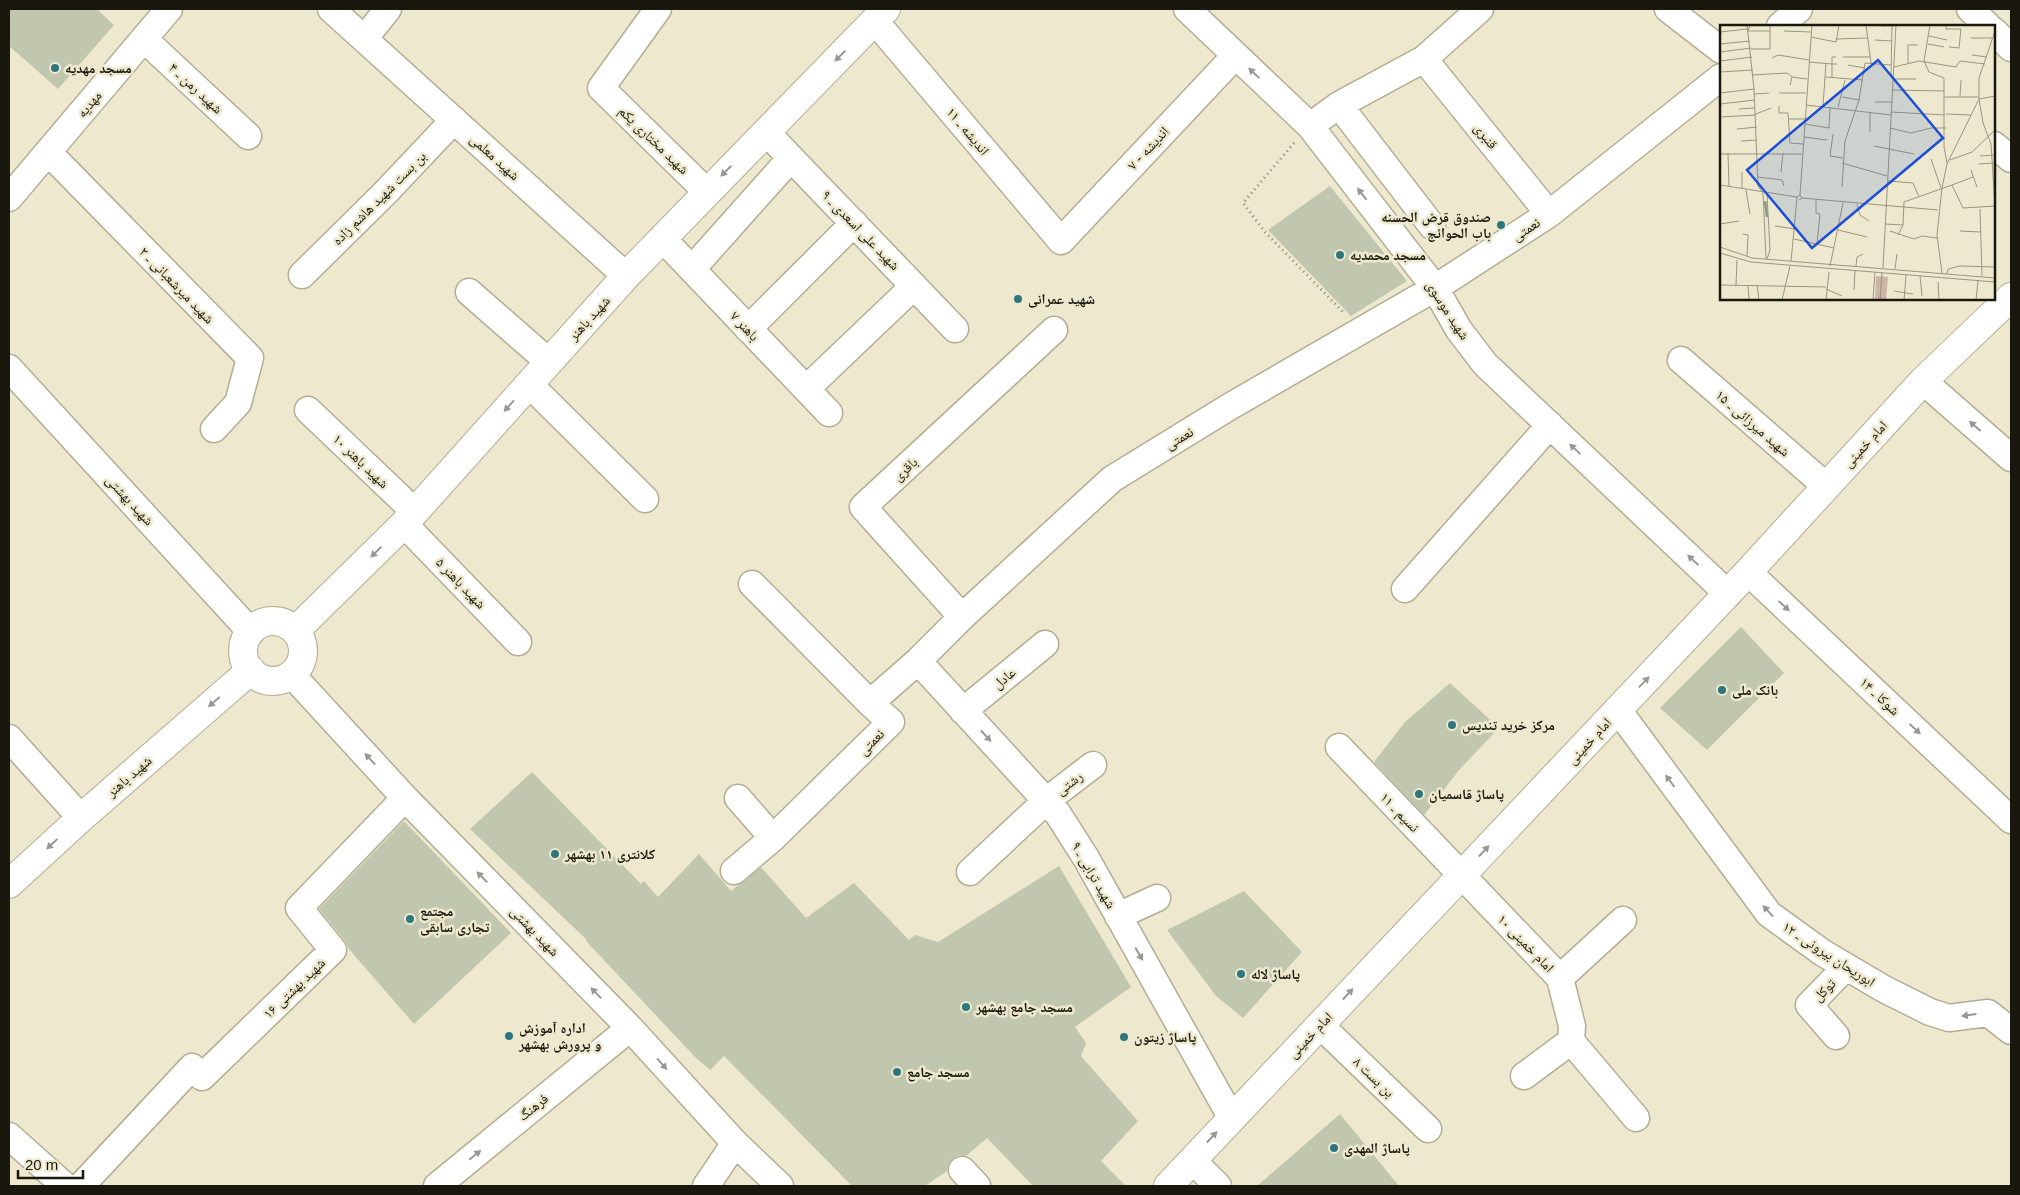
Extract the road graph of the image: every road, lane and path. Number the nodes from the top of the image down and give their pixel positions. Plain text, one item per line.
1 (170, 9) edge
2 (331, 9) edge
3 (388, 9) edge
4 (658, 9) edge
5 (1187, 9) edge
6 (1480, 9) edge
7 (1668, 9) edge
8 (1799, 9) edge
9 (880, 15) edge
10 (1781, 25) edge
11 (1995, 33) edge
12 (144, 39) junction
13 (364, 39) junction
14 (2011, 48) edge
15 (1720, 49) edge
16 (1235, 56) junction
17 (1424, 59) junction
18 (1720, 78) edge
19 (1339, 105) junction
20 (454, 120) junction
21 (1310, 126) junction
22 (766, 132) junction
23 (248, 136) dead end
24 (1995, 145) edge
25 (48, 152) junction
26 (791, 158) junction
27 (2011, 159) edge
28 (707, 192) junction
29 (9, 198) edge
30 (1549, 214) junction
31 (854, 223) junction
32 (1432, 226) dead end
33 (662, 238) junction
34 (1061, 241) joint
35 (692, 269) junction
36 (302, 275) dead end
37 (626, 276) junction
38 (914, 286) junction
39 (1435, 288) junction
40 (469, 292) dead end
41 (2011, 297) edge
42 (748, 329) junction
43 (955, 329) dead end
44 (1364, 329) junction
45 (1054, 330) dead end
46 (1681, 360) dead end
47 (549, 362) junction
48 (9, 368) edge
49 (1924, 381) junction
50 (529, 384) junction
51 (806, 389) junction
52 (308, 410) dead end
53 (829, 413) dead end
54 (1550, 425) junction
55 (214, 429) dead end
56 (2011, 458) edge
57 (1826, 486) junction
58 (645, 499) dead end
59 (409, 518) junction
60 (1748, 572) junction
61 (752, 584) dead end
62 (1405, 589) dead end
63 (1728, 594) junction
64 (962, 617) junction
65 (295, 631) junction
66 (251, 632) junction
67 (518, 642) dead end
68 (1045, 644) dead end
69 (918, 661) junction
70 (251, 670) junction
71 (292, 675) junction
72 (870, 703) junction
73 (1618, 710) junction
74 (963, 711) junction
75 (9, 738) edge
76 (1339, 747) dead end
77 (1093, 765) dead end
78 (405, 798) junction
79 (738, 798) dead end
80 (1046, 801) junction
81 (81, 818) junction
82 (2011, 820) edge
83 (773, 838) junction
84 (734, 870) dead end
85 (970, 872) dead end
86 (1461, 875) junction
87 (9, 884) edge
88 (1157, 898) dead end
89 (1118, 916) junction
90 (1623, 920) dead end
91 (1846, 967) junction
92 (1560, 978) junction
93 (1320, 1025) junction
94 (630, 1028) junction
95 (2011, 1032) edge
96 (1836, 1036) dead end
97 (1572, 1041) junction
98 (1524, 1076) dead end
99 (1232, 1117) junction
100 (1636, 1118) dead end
101 (1428, 1129) dead end
102 (9, 1136) edge
103 (734, 1144) junction
104 (1192, 1160) junction
105 (65, 1186) edge
106 (81, 1186) edge
107 (437, 1186) edge
108 (706, 1186) edge
109 (780, 1186) edge
110 (1168, 1186) edge
111 (1218, 1186) edge

1 - 12 street, مهدیه
2 - 13 street, شهید معلمی
3 - 13 street
4 - 28 street, شهید مختاری یکم
5 - 16 street, شهید موسوی
6 - 17 street
7 - 15 street
8 - 10 street
9 -> 22 main road, شهید باهنر
9 - 34 street, اندیشه ـ ۱۱
11 - 14 street
12 - 23 street, شهید رمن ـ ۴
12 - 25 street, مهدیه
13 - 20 street, شهید معلمی
21 -> 16 street, شهید موسوی
16 - 34 street, اندیشه - ۷
17 - 19 street
17 - 30 street, قنبری
18 - 30 street, نعمتی
19 - 21 street
19 - 32 street
20 - 36 street, بن بست شهید هاشم زاده
20 - 37 street, شهید معلمی
39 -> 21 street, شهید موسوی
21 - 44 path
22 - 26 street, شهید علی اسعدی ـ ۹
22 -> 28 main road, شهید باهنر
24 - 27 street
25 - 29 street, مهدیه
25 - 55 street, شهید میرشعبانی ـ ۲
26 - 31 street, شهید علی اسعدی ـ ۹
26 - 35 street
28 - 33 main road, شهید باهنر
30 - 39 street, نعمتی
31 - 38 street, شهید علی اسعدی ـ ۹
31 - 42 street
33 - 35 street, باهنر ۷
33 - 37 main road, شهید باهنر
35 - 42 street, باهنر ۷
37 - 47 main road, شهید باهنر
38 - 43 street, شهید علی اسعدی ـ ۹
38 - 51 street
39 - 44 street, نعمتی
39 - 54 street, شهید موسوی
40 - 47 street
41 - 49 main road, امام خمینی
42 - 51 street, باهنر ۷
44 - 64 street, نعمتی
45 - 64 street, باقری
46 - 57 street, شهید میرزائی ـ ۱۵
47 - 50 main road, شهید باهنر
48 - 66 street, شهید بهشتی
56 -> 49 street
49 - 57 main road, امام خمینی
50 - 58 street
50 -> 59 main road, شهید باهنر
51 - 53 street, باهنر ۷
52 - 59 street, شهید باهنر ۱۰
54 - 62 street
63 -> 54 street, شهید موسوی
57 - 60 main road, امام خمینی
59 -> 65 main road, شهید باهنر
59 - 67 street, شهید باهنر ۵
60 - 63 main road, امام خمینی
60 -> 82 street, شوکا ـ ۱۴
61 - 72 street
73 -> 63 main road, امام خمینی
64 - 69 street, نعمتی
65 - 66 main road
65 - 71 main road
66 - 70 main road
68 - 74 street, عادل
69 - 72 street, نعمتی
69 - 74 street, شهید ترابی ـ ۹
70 - 71 main road
70 -> 81 main road, شهید باهنر
78 -> 71 street, شهید بهشتی
72 - 83 street, نعمتی
86 -> 73 main road, امام خمینی
91 -> 73 street, ابوریحان بیرونی ـ ۱۲
74 -> 80 street, شهید ترابی ـ ۹
75 - 81 street
76 - 86 street, نسیم ـ ۱۱
77 - 80 street, رشتی
94 -> 78 street, شهید بهشتی
78 - 106 street, شهید بهشتی ۱۶
79 - 83 street
80 - 85 street, رشتی
80 - 89 street, شهید ترابی ـ ۹
81 -> 87 main road, شهید باهنر
83 - 84 street, نعمتی
86 - 92 street, امام خمینی ۱۰
93 -> 86 main road, امام خمینی
88 - 89 street
89 -> 99 street, شهید ترابی ـ ۹
90 - 92 street
95 -> 91 street, ابوریحان بیرونی ـ ۱۲
91 - 96 street, توکل
92 - 97 street, امام خمینی ۱۰
93 - 99 main road, امام خمینی
93 - 101 street, بن بست ۸
94 -> 103 street, شهید بهشتی
107 -> 94 street, فرهنگ
97 - 98 street
97 - 100 street
104 -> 99 main road, امام خمینی
102 - 105 street
103 - 108 street
103 - 109 street, شهید بهشتی
104 - 110 main road, امام خمینی
104 - 111 street

